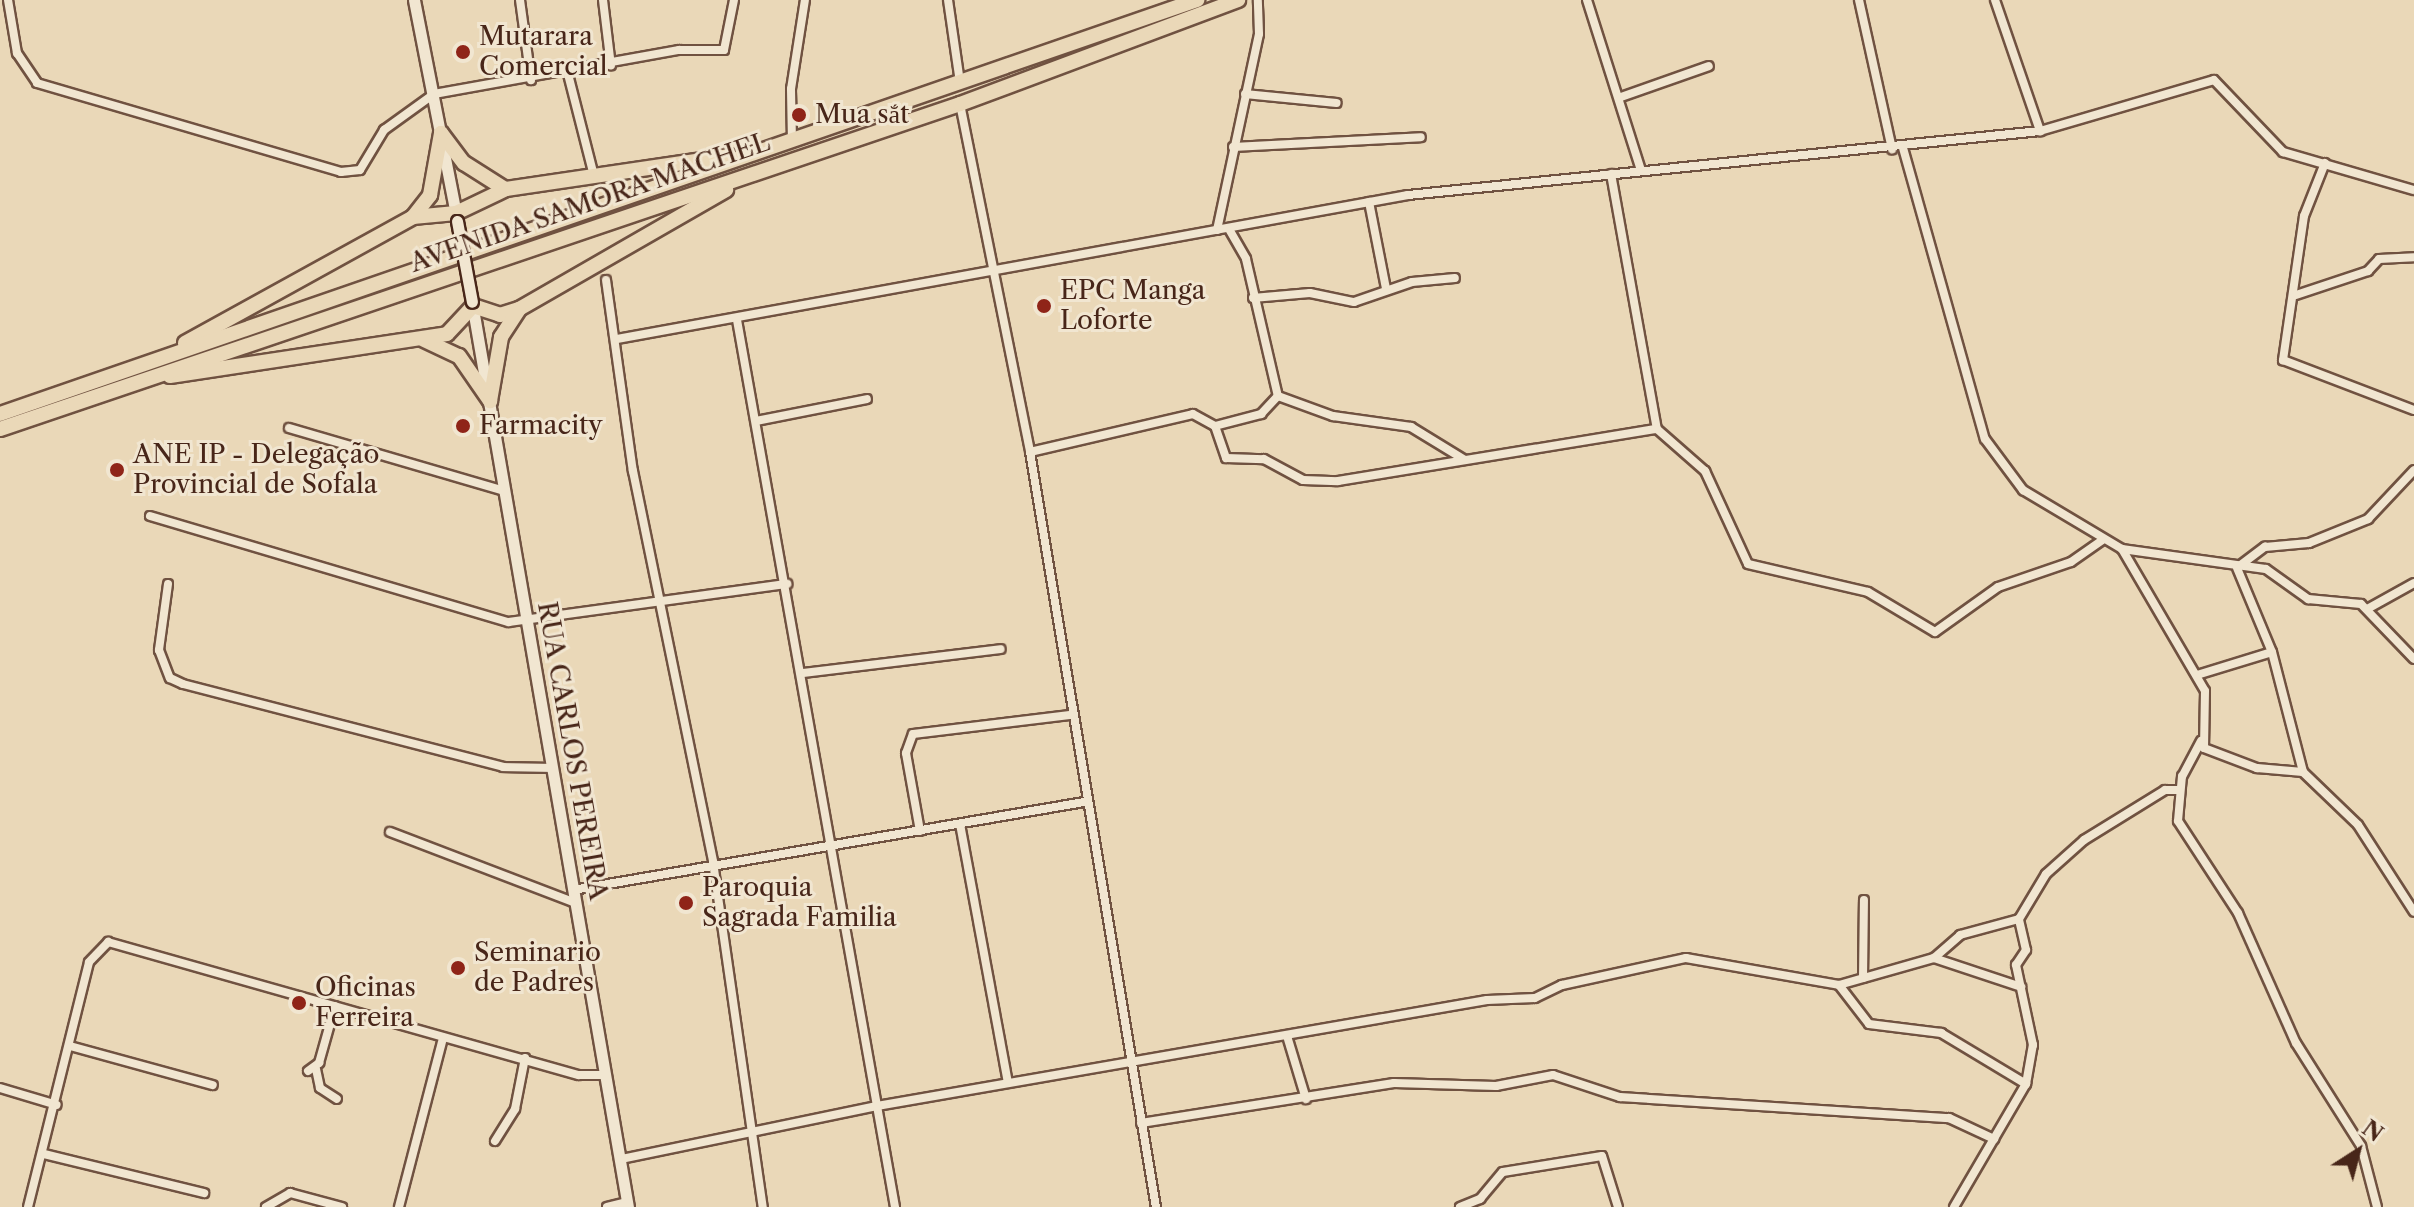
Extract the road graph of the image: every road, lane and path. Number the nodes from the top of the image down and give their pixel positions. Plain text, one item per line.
1 (8, 0) edge
2 (414, 0) edge
3 (520, 0) edge
4 (603, 0) edge
5 (734, 0) edge
6 (805, 0) edge
7 (948, 0) edge
8 (1197, 0) edge
9 (1238, 0) edge
10 (1258, 0) edge
11 (1587, 0) edge
12 (1859, 0) edge
13 (1995, 0) edge
14 (611, 66) junction
15 (1709, 66) dead end
16 (568, 74) junction
17 (531, 80) junction
18 (960, 85) junction
19 (434, 94) junction
20 (1245, 94) junction
21 (1621, 97) junction
22 (1337, 103) dead end
23 (960, 104) junction
24 (2040, 131) junction
25 (441, 133) junction
26 (1421, 137) dead end
27 (792, 142) junction
28 (1233, 147) junction
29 (1903, 148) junction
30 (1892, 149) junction
31 (766, 150) junction
32 (2325, 163) junction
33 (1641, 170) junction
34 (751, 174) junction
35 (1611, 174) junction
36 (594, 176) junction
37 (506, 189) junction
38 (2414, 190) edge
39 (1369, 202) junction
40 (413, 217) junction
41 (456, 217) junction
42 (1229, 229) junction
43 (1217, 230) junction
44 (2414, 257) edge
45 (998, 275) junction
46 (1455, 278) dead end
47 (606, 280) dead end
48 (1386, 289) junction
49 (2296, 295) junction
50 (1253, 298) junction
51 (472, 304) junction
52 (519, 309) junction
53 (737, 320) junction
54 (617, 339) junction
55 (423, 340) junction
56 (166, 355) junction
57 (157, 376) junction
58 (1278, 396) junction
59 (867, 399) dead end
60 (490, 401) junction
61 (2414, 410) edge
62 (0, 414) edge
63 (756, 421) junction
64 (1215, 426) junction
65 (289, 428) dead end
66 (0, 429) edge
67 (1657, 429) junction
68 (1030, 452) junction
69 (1466, 460) junction
70 (2414, 470) edge
71 (501, 490) junction
72 (150, 516) dead end
73 (2102, 540) junction
74 (2122, 549) junction
75 (2237, 568) junction
76 (2414, 583) edge
77 (168, 584) dead end
78 (787, 584) junction
79 (661, 603) junction
80 (2369, 608) junction
81 (528, 622) junction
82 (1001, 649) dead end
83 (2272, 652) junction
84 (2414, 659) edge
85 (803, 673) junction
86 (2197, 675) junction
87 (1070, 715) junction
88 (2201, 741) junction
89 (551, 768) junction
90 (2303, 772) junction
91 (2178, 790) junction
92 (1084, 802) junction
93 (960, 824) junction
94 (920, 831) junction
95 (390, 832) dead end
96 (831, 843) junction
97 (713, 862) junction
98 (573, 890) junction
99 (1864, 900) dead end
100 (576, 903) junction
101 (2414, 912) edge
102 (2019, 919) junction
103 (1934, 958) junction
104 (1863, 978) junction
105 (1839, 985) junction
106 (2021, 987) junction
107 (335, 1006) junction
108 (1287, 1036) junction
109 (443, 1038) junction
110 (70, 1046) junction
111 (525, 1058) junction
112 (1129, 1062) junction
113 (606, 1075) junction
114 (1008, 1083) junction
115 (2026, 1084) junction
116 (213, 1085) dead end
117 (0, 1088) edge
118 (337, 1099) dead end
119 (1306, 1099) junction
120 (57, 1105) junction
121 (877, 1106) junction
122 (1141, 1123) junction
123 (747, 1130) junction
124 (1994, 1139) junction
125 (495, 1141) dead end
126 (44, 1154) junction
127 (621, 1159) junction
128 (204, 1193) dead end
129 (628, 1204) edge
130 (28, 1207) edge
131 (266, 1207) edge
132 (342, 1207) edge
133 (399, 1207) edge
134 (607, 1207) edge
135 (763, 1207) edge
136 (895, 1207) edge
137 (1156, 1207) edge
138 (1460, 1207) edge
139 (1618, 1207) edge
140 (1954, 1207) edge
141 (2377, 1207) edge

1 - 19 street
2 - 19 main road, RUA CARLOS PEREIRA
3 - 17 street
4 - 14 street
5 - 14 street
6 - 27 street
7 - 18 street
8 - 18 highway, AVENIDA SAMORA MACHEL
9 - 23 highway, AVENIDA SAMORA MACHEL
10 - 20 street
11 - 21 street
12 - 30 street
13 - 24 street
14 - 16 street
15 - 21 street
16 - 17 street
16 - 36 street
17 - 19 street
18 - 27 highway, AVENIDA SAMORA MACHEL
19 - 25 main road, RUA CARLOS PEREIRA
20 - 22 street
20 - 28 street
21 - 33 street
23 - 34 highway, AVENIDA SAMORA MACHEL
23 - 45 street
24 - 29 street
24 - 32 street
25 - 37 highway
25 - 40 highway
25 - 41 main road, RUA CARLOS PEREIRA
26 - 28 street
27 - 31 highway, AVENIDA SAMORA MACHEL
28 - 43 street
29 - 30 street
29 - 73 street
30 - 33 street
31 - 36 highway
31 - 56 highway, AVENIDA SAMORA MACHEL
32 - 38 street
32 - 49 street
33 - 35 street
34 - 52 highway
34 - 57 highway, AVENIDA SAMORA MACHEL
35 - 39 street
35 - 67 street
36 - 37 highway
37 - 41 highway
39 - 42 street
39 - 48 street
40 - 41 highway
40 - 56 highway
41 - 51 main road, RUA CARLOS PEREIRA, bridge
42 - 43 street
42 - 50 street
43 - 45 street
44 - 49 street
45 - 53 street
45 - 68 street
46 - 48 street
47 - 54 street
48 - 50 street
49 - 61 street
50 - 58 street
51 - 52 highway
51 - 55 highway
51 - 60 main road, RUA CARLOS PEREIRA
52 - 60 highway
53 - 54 street
53 - 63 street
54 - 79 street
55 - 57 highway
55 - 60 highway
56 - 62 highway, AVENIDA SAMORA MACHEL
57 - 66 highway, AVENIDA SAMORA MACHEL
58 - 64 street
58 - 69 street
59 - 63 street
60 - 71 main road, RUA CARLOS PEREIRA
63 - 78 street
64 - 68 street
64 - 69 street
65 - 71 street
67 - 69 street
67 - 73 street
68 - 87 street
70 - 75 street
71 - 81 main road, RUA CARLOS PEREIRA
72 - 81 street
73 - 74 street
74 - 75 street
74 - 86 street
75 - 80 street
75 - 83 street
76 - 80 street
77 - 89 street
78 - 79 street
78 - 85 street
79 - 81 street
79 - 97 street
80 - 84 street
81 - 89 main road, RUA CARLOS PEREIRA
82 - 85 street
83 - 86 street
83 - 90 street
85 - 96 street
86 - 88 street
87 - 92 street
87 - 94 street
88 - 90 street
88 - 91 street
89 - 98 main road, RUA CARLOS PEREIRA
90 - 101 street
91 - 102 street
91 - 141 street
92 - 93 street
92 - 112 street
93 - 94 street
93 - 114 street
94 - 96 street
95 - 100 street
96 - 97 street
96 - 121 street
97 - 98 street
97 - 123 street
98 - 100 main road, RUA CARLOS PEREIRA
99 - 104 street
100 - 113 main road, RUA CARLOS PEREIRA
102 - 103 street
102 - 106 street
103 - 104 street
103 - 106 street
104 - 105 street
105 - 108 street
105 - 115 street
106 - 115 street
107 - 109 street
107 - 110 street
107 - 118 street
108 - 112 street
108 - 119 street
109 - 111 street
109 - 133 street
110 - 116 street
110 - 120 street
111 - 113 street
111 - 125 street
112 - 114 street
112 - 122 street
113 - 127 main road, RUA CARLOS PEREIRA
114 - 121 street
115 - 124 street
117 - 120 street
119 - 122 street
119 - 124 street
120 - 126 street
121 - 123 street
121 - 136 street
122 - 137 street
123 - 127 street
123 - 135 street
124 - 140 street
126 - 128 street
126 - 130 street
127 - 129 main road, RUA CARLOS PEREIRA
129 - 134 street
131 - 132 street
138 - 139 street

